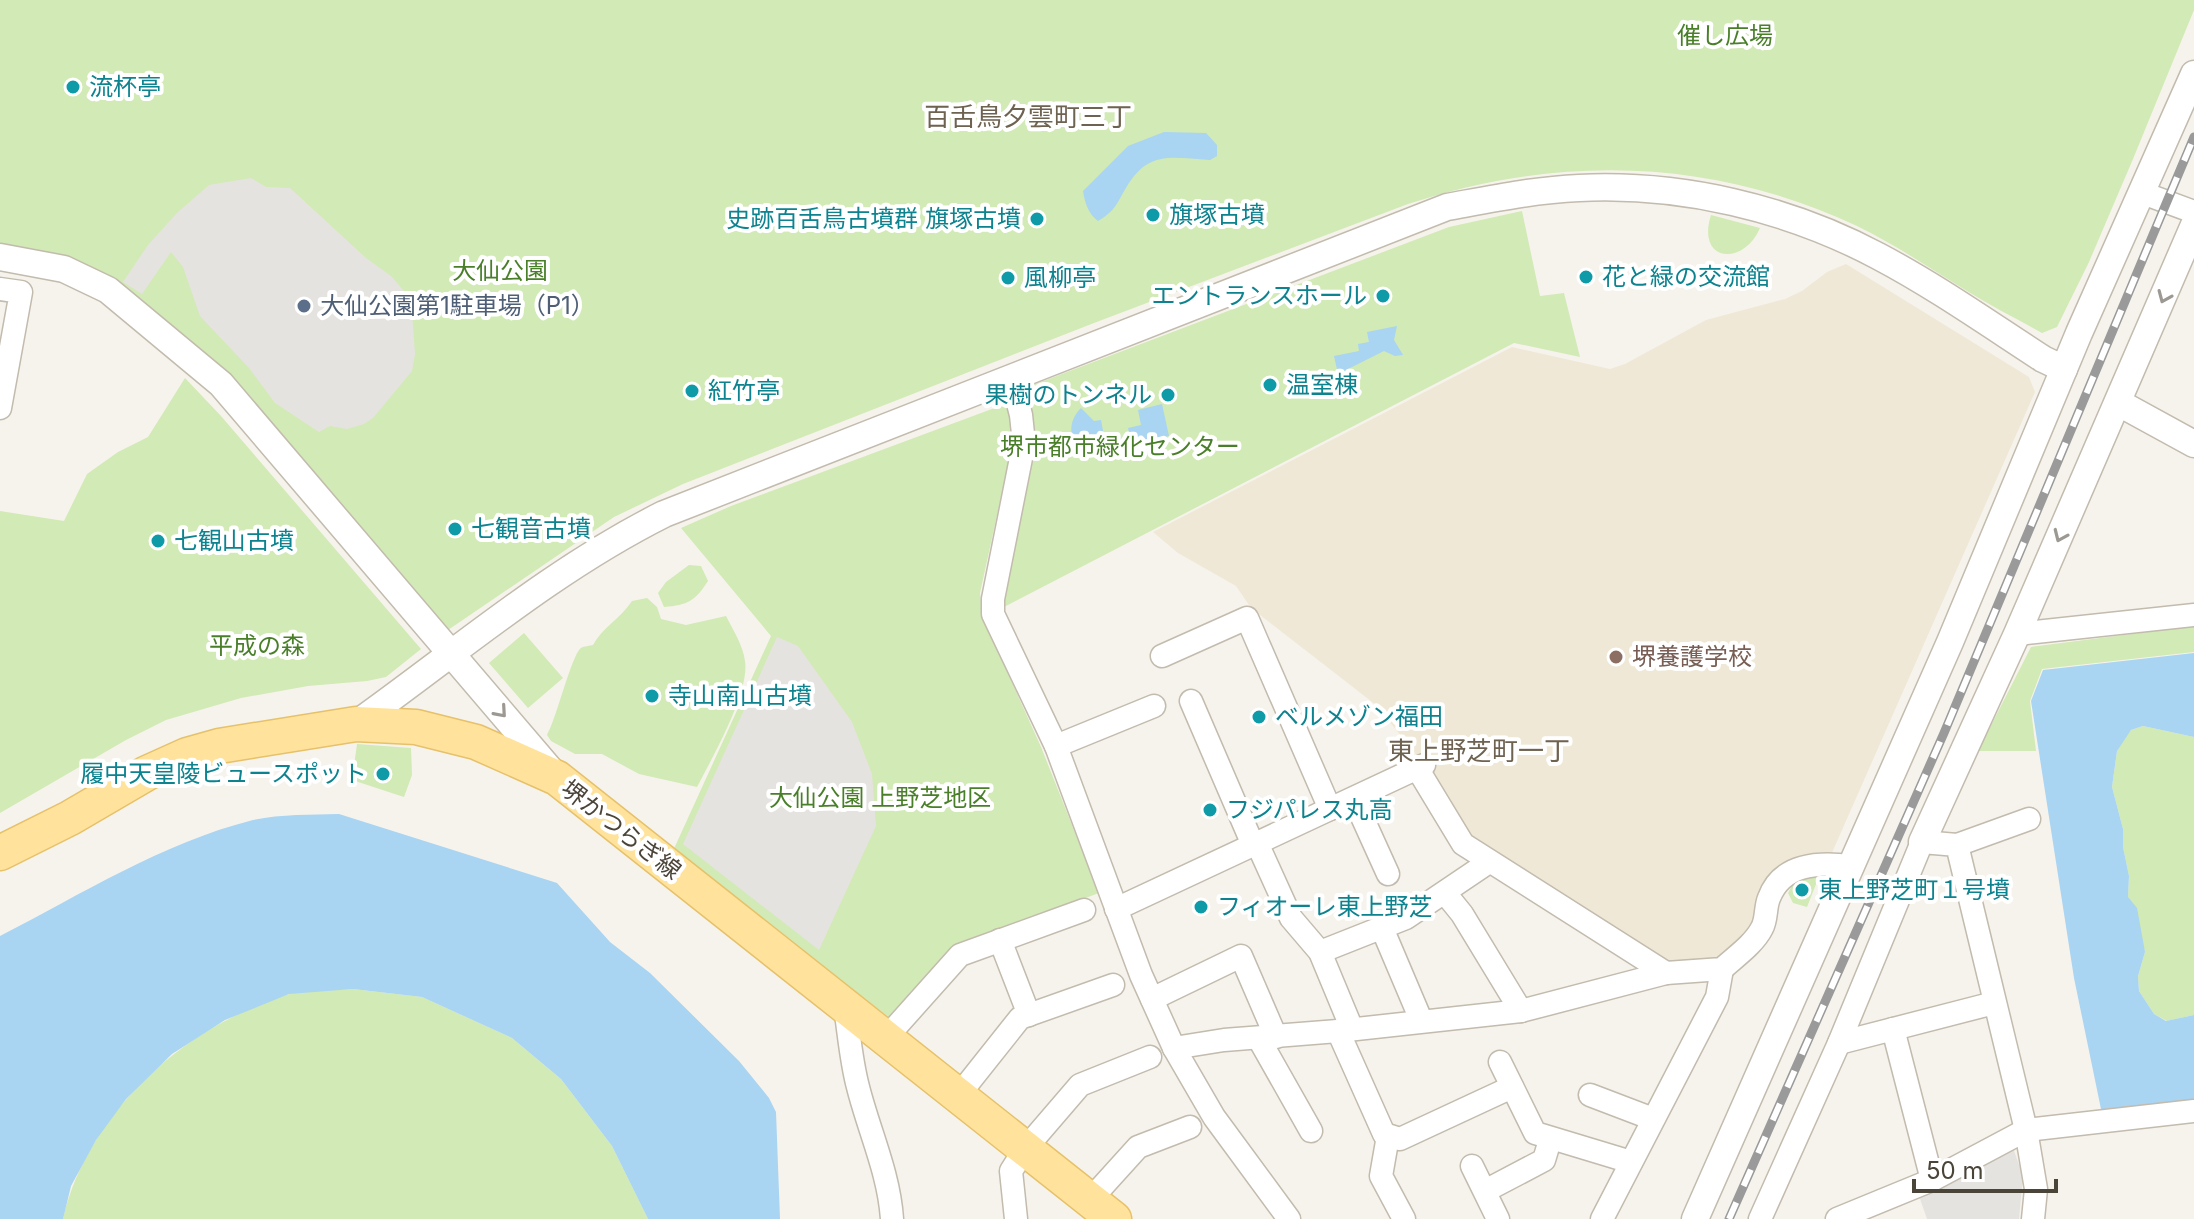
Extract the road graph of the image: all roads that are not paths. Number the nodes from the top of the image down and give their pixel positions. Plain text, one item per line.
1 (2194, 74) edge
2 (2140, 192) junction
3 (2194, 212) edge
4 (2194, 225) edge
5 (0, 257) edge
6 (0, 289) edge
7 (2064, 369) junction
8 (1011, 377) junction
9 (2119, 403) junction
10 (0, 408) edge
11 (2194, 444) edge
12 (2194, 615) edge
13 (2017, 634) junction
14 (450, 653) junction
15 (1162, 656) dead end
16 (1191, 701) dead end
17 (1154, 706) dead end
18 (356, 724) junction
19 (1056, 746) junction
20 (557, 778) junction
21 (1354, 799) junction
22 (1330, 809) junction
23 (2029, 819) dead end
24 (1922, 842) junction
25 (1255, 844) junction
26 (1957, 845) junction
27 (0, 853) edge
28 (1489, 862) junction
29 (1850, 866) junction
30 (1388, 874) dead end
31 (1445, 893) junction
32 (1116, 909) junction
33 (1084, 910) dead end
34 (1382, 928) junction
35 (1000, 940) junction
36 (1320, 952) junction
37 (1722, 969) junction
38 (1666, 973) junction
39 (1113, 985) dead end
40 (1152, 999) junction
41 (1994, 1003) junction
42 (845, 1007) junction
43 (1521, 1011) junction
44 (1029, 1015) junction
45 (1421, 1020) junction
46 (1893, 1029) junction
47 (1345, 1030) junction
48 (1267, 1038) junction
49 (885, 1039) junction
50 (1839, 1043) junction
51 (1174, 1048) junction
52 (1150, 1057) dead end
53 (1500, 1062) dead end
54 (1512, 1087) junction
55 (1590, 1095) dead end
56 (958, 1096) junction
57 (2194, 1111) edge
58 (1653, 1119) junction
59 (1190, 1127) dead end
60 (2026, 1130) junction
61 (1311, 1131) dead end
62 (1388, 1136) junction
63 (1550, 1140) junction
64 (1025, 1149) junction
65 (1631, 1162) junction
66 (1472, 1166) dead end
67 (1932, 1180) junction
68 (1485, 1191) junction
69 (1102, 1210) edge
70 (892, 1219) edge
71 (1016, 1219) edge
72 (1289, 1219) edge
73 (1404, 1219) edge
74 (1498, 1219) edge
75 (1602, 1219) edge
76 (1695, 1219) edge
77 (1760, 1219) edge
78 (1837, 1219) edge
79 (2033, 1219) edge

1 - 2 street
2 - 3 street
2 - 7 street
4 -> 9 street
5 - 14 street
6 - 10 street
7 - 8 street
7 - 29 street
8 - 14 street
8 - 19 street
9 - 11 street
9 -> 13 street
12 - 13 street
13 - 24 street
14 - 18 street
14 -> 20 street
15 - 22 street
16 - 25 street
17 - 19 street
18 - 20 main road, 堺かつらぎ線
18 - 27 main road, 堺かつらぎ線
19 - 32 street
20 - 42 main road, 堺かつらぎ線
21 - 22 street
21 - 28 street
21 - 30 street
22 - 25 street
23 - 26 street
24 - 26 street
24 - 50 street
25 - 32 street
25 - 36 street
26 - 41 street
28 - 31 street
28 - 38 street
29 - 37 street
29 - 76 street
31 - 34 street
31 - 43 street
32 - 40 street
33 - 35 street
34 - 36 street
34 - 45 street
35 - 44 street
35 - 49 street
36 - 47 street
37 - 38 street
37 - 58 street
38 - 43 street
39 - 44 street
40 - 48 street
40 - 51 street
41 - 46 street
41 - 60 street
42 - 49 main road, 堺かつらぎ線
42 - 70 street
43 - 45 street
44 - 56 street
45 - 47 street
46 - 50 street
46 - 67 street
47 - 48 street
47 - 62 street
48 - 51 street
48 - 61 street
49 - 56 main road, 堺かつらぎ線
50 - 77 street
51 - 72 street
52 - 64 street
53 - 54 street
54 - 62 street
54 - 63 street
55 - 58 street
56 - 64 main road, 堺かつらぎ線
57 - 60 street
58 - 65 street
59 - 69 street
60 - 67 street
60 - 79 street
62 - 73 street
63 - 65 street
63 - 68 street
64 - 69 main road, 堺かつらぎ線
64 - 71 street
65 - 75 street
66 - 68 street
67 - 78 street
68 - 74 street

